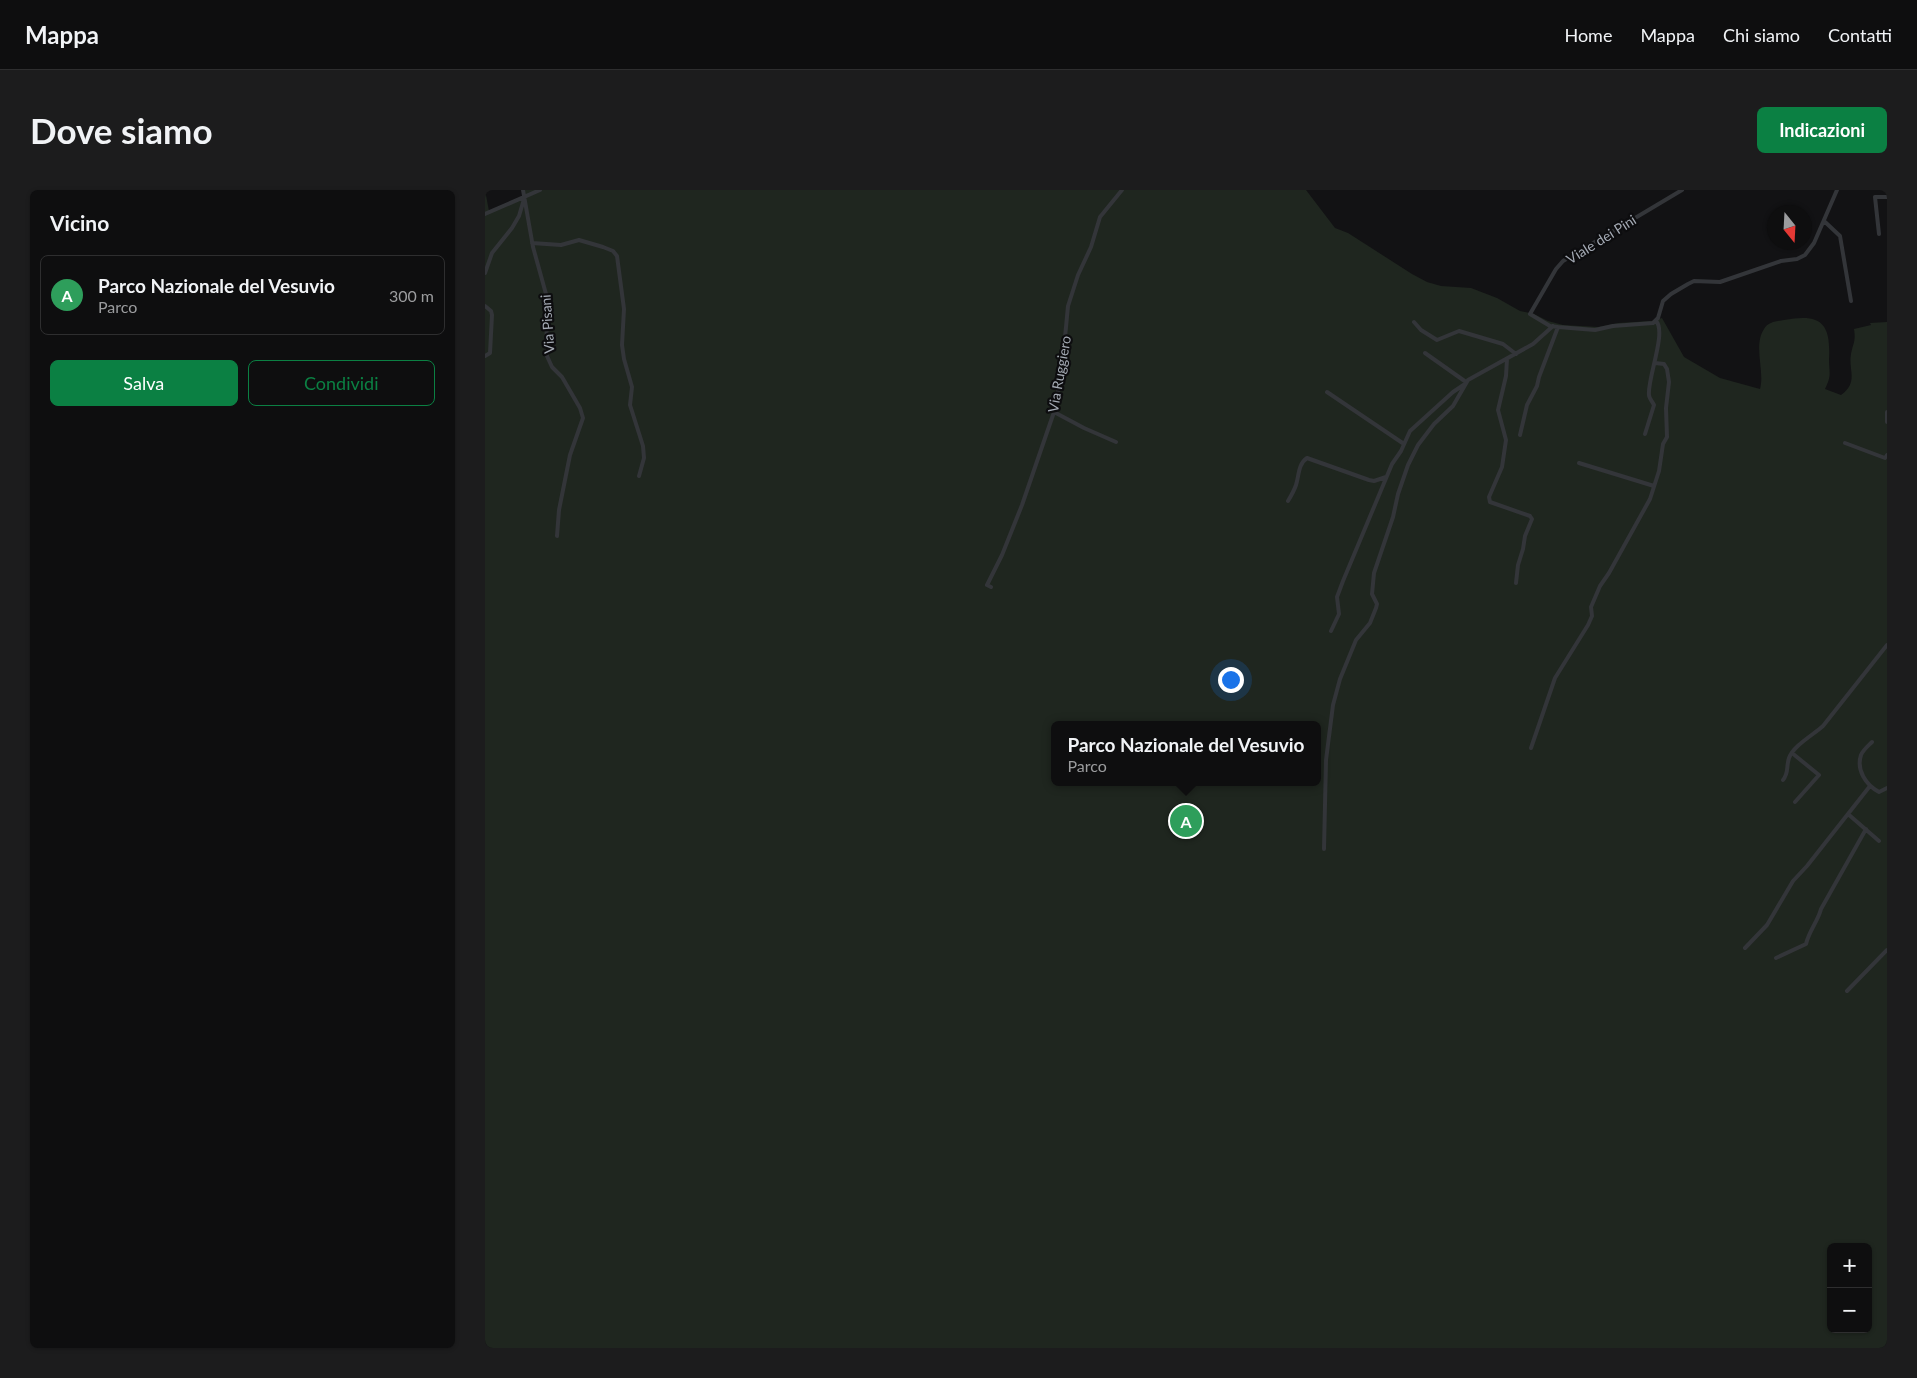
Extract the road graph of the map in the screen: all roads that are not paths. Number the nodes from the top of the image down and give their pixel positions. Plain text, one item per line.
1 (523, 190) edge
2 (540, 190) edge
3 (1122, 190) edge
4 (1682, 190) edge
5 (1837, 190) edge
6 (524, 197) junction
7 (1887, 197) edge
8 (485, 214) edge
9 (1824, 221) junction
10 (1879, 234) dead end
11 (532, 243) junction
12 (485, 273) edge
13 (1851, 301) dead end
14 (485, 306) edge
15 (1656, 321) junction
16 (1414, 322) dead end
17 (1555, 327) junction
18 (1425, 353) dead end
19 (1516, 354) junction
20 (485, 356) edge
21 (1507, 359) junction
22 (1655, 363) junction
23 (1465, 383) junction
24 (1327, 392) dead end
25 (1054, 412) junction
26 (1887, 412) edge
27 (1887, 422) edge
28 (1645, 434) dead end
29 (1520, 435) dead end
30 (1116, 442) dead end
31 (1845, 443) dead end
32 (1404, 444) junction
33 (1887, 455) edge
34 (1579, 463) dead end
35 (639, 476) dead end
36 (1386, 477) junction
37 (1654, 486) junction
38 (1288, 501) dead end
39 (557, 536) dead end
40 (1516, 583) dead end
41 (991, 587) dead end
42 (1331, 631) dead end
43 (1887, 645) edge
44 (1872, 742) dead end
45 (1531, 748) dead end
46 (1792, 752) junction
47 (1783, 780) dead end
48 (1870, 786) junction
49 (1887, 788) edge
50 (1795, 802) dead end
51 (1848, 814) junction
52 (1866, 829) junction
53 (1879, 841) dead end
54 (1324, 849) dead end
55 (1745, 948) dead end
56 (1887, 950) edge
57 (1776, 958) dead end
58 (1847, 991) dead end

1 - 6 street, Via Pisani
2 - 6 street
3 - 25 street, Via Ruggiero
4 - 17 street, Viale dei Pini
5 - 9 street
6 - 8 street
6 - 11 street, Via Pisani
6 - 12 street
7 - 10 street
9 - 13 street
9 - 15 street
11 - 35 street
11 - 39 street, Via Pisani
14 - 20 street
15 - 17 street, Viale dei Pini
15 - 22 street
16 - 19 street
17 - 19 street
17 - 29 street
18 - 23 street
19 - 21 street
21 - 23 street
21 - 40 street
22 - 28 street
22 - 37 street
23 - 32 street
23 - 54 street
24 - 32 street
25 - 30 street
25 - 41 street, Via Ruggiero
26 - 27 street
31 - 33 street
32 - 36 street
34 - 37 street
36 - 38 street
36 - 42 street
37 - 45 street
43 - 46 street
44 - 48 street
46 - 47 street
46 - 50 street
48 - 49 street
48 - 51 street
51 - 52 street
51 - 55 street
52 - 53 street
52 - 57 street
56 - 58 street

